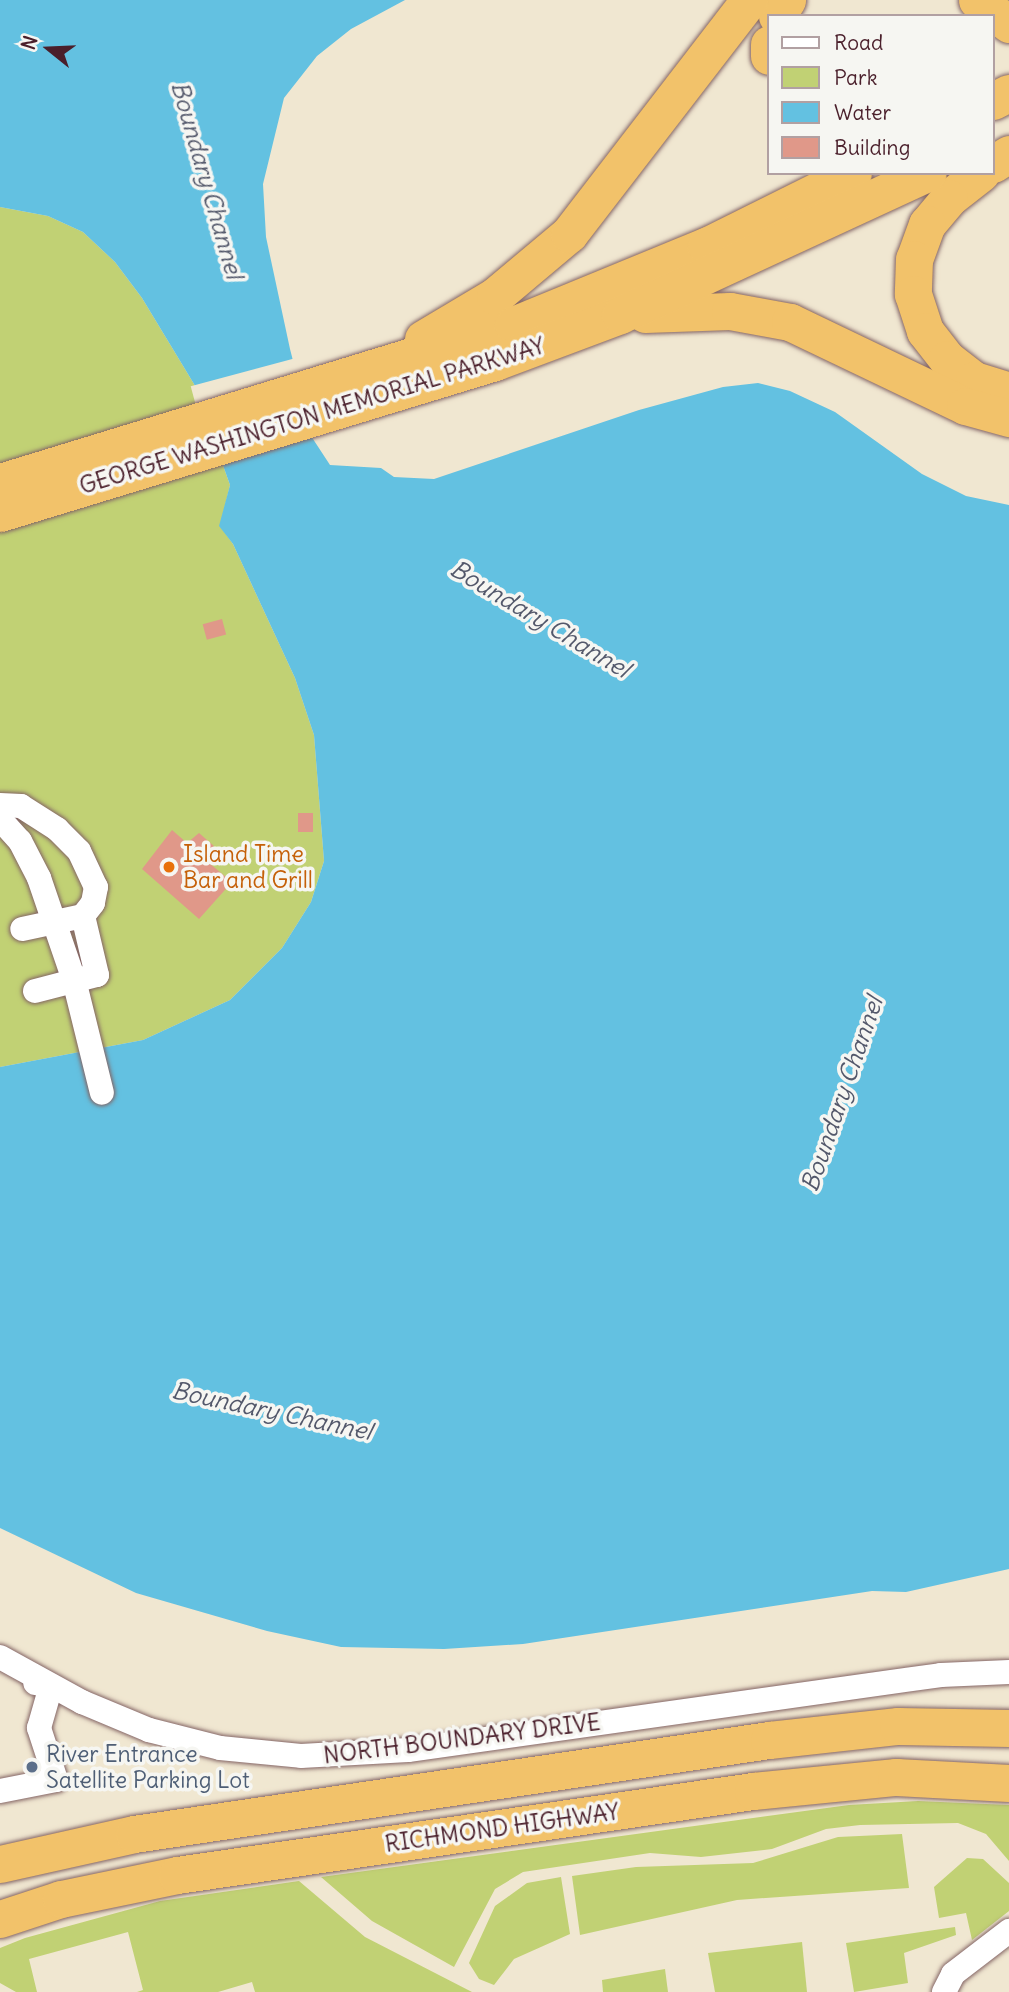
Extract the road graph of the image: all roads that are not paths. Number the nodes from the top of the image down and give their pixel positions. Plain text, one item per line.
1 (749, 0) edge
2 (977, 0) edge
3 (1003, 0) edge
4 (1009, 9) edge
5 (1009, 24) edge
6 (849, 175) edge
7 (924, 175) edge
8 (978, 175) edge
9 (620, 315) junction
10 (384, 383) junction
11 (1009, 391) edge
12 (1009, 418) edge
13 (138, 457) junction
14 (0, 482) edge
15 (0, 513) edge
16 (0, 805) edge
17 (0, 819) edge
18 (83, 916) junction
19 (52, 923) junction
20 (22, 929) dead end
21 (74, 980) junction
22 (35, 991) dead end
23 (102, 1093) dead end
24 (0, 1657) edge
25 (1009, 1658) edge
26 (1009, 1672) edge
27 (941, 1675) junction
28 (0, 1676) edge
29 (51, 1686) junction
30 (1009, 1728) edge
31 (1009, 1783) edge
32 (0, 1791) edge
33 (0, 1864) edge
34 (0, 1919) edge
35 (1009, 1931) edge
36 (944, 1992) edge

1 - 10 highway
2 - 5 highway
3 - 4 highway
6 - 10 highway, GEORGE WASHINGTON MEMORIAL PARKWAY
7 - 9 highway, GEORGE WASHINGTON MEMORIAL PARKWAY
8 - 11 highway
9 - 10 highway, GEORGE WASHINGTON MEMORIAL PARKWAY
9 - 12 highway
10 - 13 highway, GEORGE WASHINGTON MEMORIAL PARKWAY
13 - 14 highway, GEORGE WASHINGTON MEMORIAL PARKWAY
13 - 15 highway, GEORGE WASHINGTON MEMORIAL PARKWAY
16 - 18 street
17 - 19 street
18 - 19 street
18 - 21 street
19 - 20 street
19 - 21 street
21 - 22 street
21 - 23 street
24 - 29 street, NORTH BOUNDARY DRIVE
25 - 27 street, NORTH BOUNDARY DRIVE
26 - 27 street, NORTH BOUNDARY DRIVE
27 - 29 street, NORTH BOUNDARY DRIVE
28 - 29 street
29 - 32 street
30 - 33 highway, RICHMOND HIGHWAY
31 - 34 highway, RICHMOND HIGHWAY
35 - 36 street

